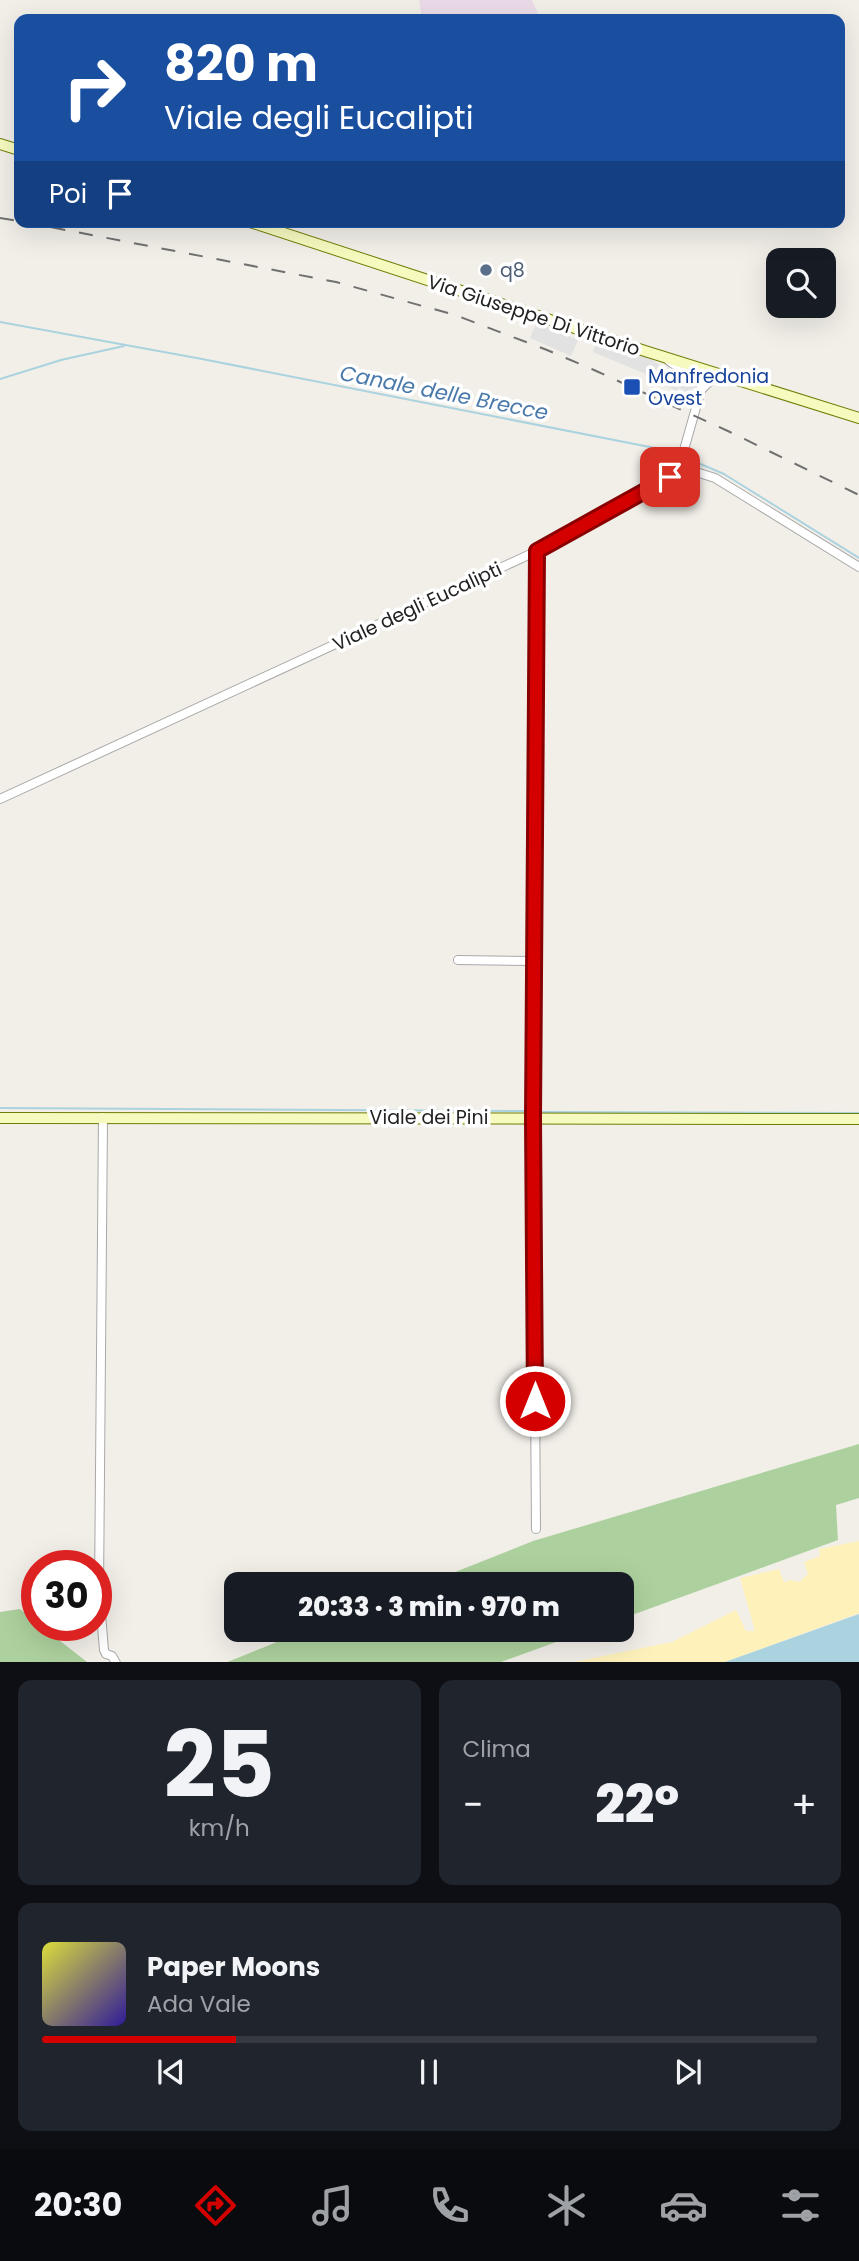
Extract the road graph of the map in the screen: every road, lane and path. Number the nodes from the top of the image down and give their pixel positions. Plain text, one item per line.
1 (268, 228) edge
2 (666, 358) junction
3 (711, 372) junction
4 (700, 386) junction
5 (859, 418) edge
6 (679, 467) junction
7 (537, 551) junction
8 (859, 567) edge
9 (0, 799) edge
10 (458, 960) dead end
11 (536, 961) junction
12 (103, 1117) junction
13 (0, 1118) edge
14 (533, 1118) junction
15 (859, 1119) edge
16 (536, 1529) dead end
17 (116, 1662) edge

1 - 2 street, Via Giuseppe Di Vittorio
2 - 3 street, Via Giuseppe Di Vittorio
2 - 4 street
3 - 4 street
3 - 5 street, Via Giuseppe Di Vittorio
4 - 6 street
6 - 7 street, Viale degli Eucalipti
6 - 8 street
7 - 9 street, Viale degli Eucalipti
7 - 11 street
10 - 11 street
11 - 14 street
12 - 13 street, Viale dei Pini
12 - 14 street, Viale dei Pini
12 - 17 street
14 - 15 street, Viale dei Pini
14 - 16 street

